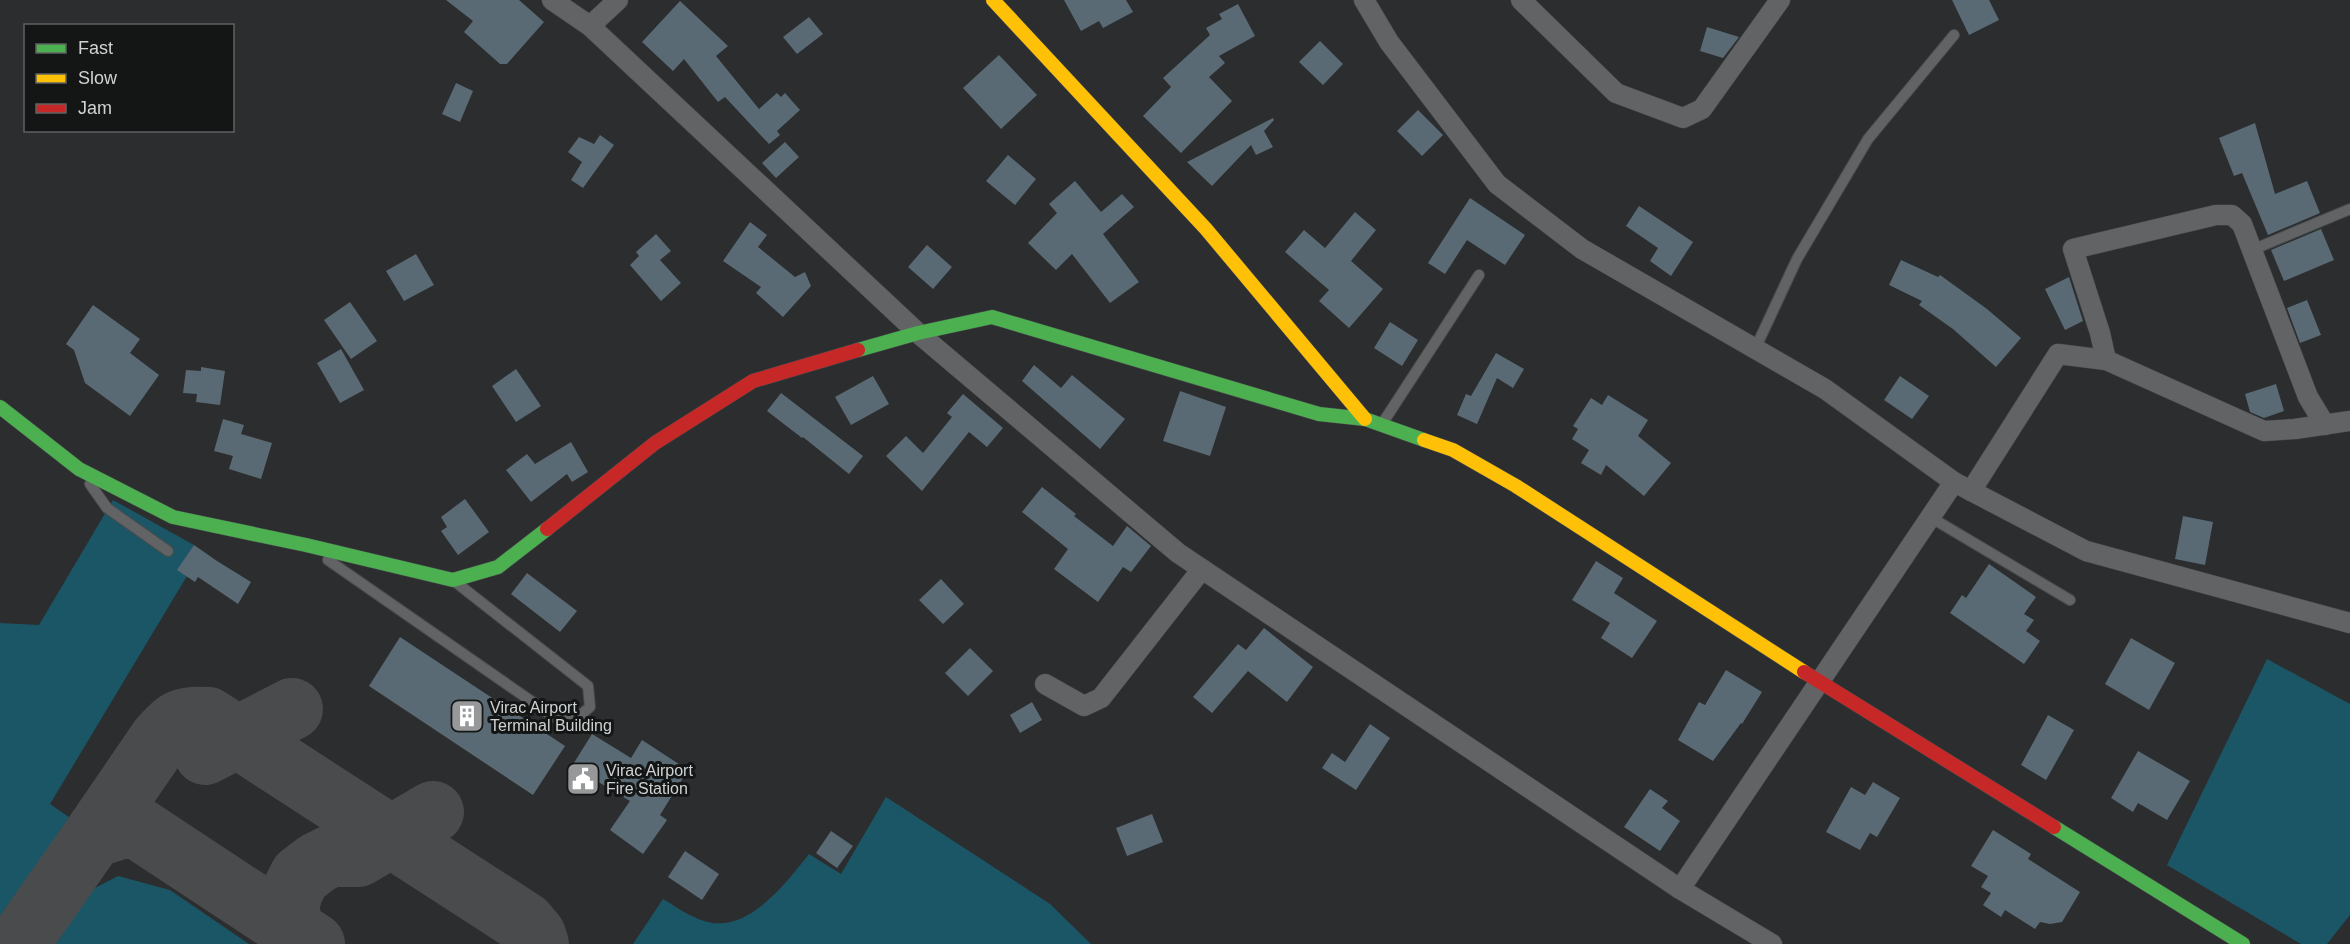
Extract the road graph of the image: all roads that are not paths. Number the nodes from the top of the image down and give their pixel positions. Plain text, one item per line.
1 (552, 0) edge
2 (618, 0) edge
3 (993, 0) edge
4 (1364, 0) edge
5 (1521, 0) edge
6 (1780, 0) edge
7 (590, 26) junction
8 (1954, 35) dead end
9 (2350, 209) edge
10 (2252, 250) junction
11 (1479, 275) dead end
12 (918, 333) junction
13 (1756, 347) junction
14 (2106, 360) junction
15 (0, 407) edge
16 (1365, 419) junction
17 (2350, 421) edge
18 (2325, 425) junction
19 (1380, 426) junction
20 (79, 469) junction
21 (1954, 482) junction
22 (1971, 491) junction
23 (1930, 518) junction
24 (306, 545) junction
25 (168, 551) dead end
26 (1202, 569) junction
27 (453, 580) junction
28 (2070, 600) dead end
29 (2350, 623) edge
30 (1820, 683) junction
31 (1045, 684) dead end
32 (1680, 889) junction
33 (1772, 944) edge
34 (2243, 944) edge

1 - 7 street
2 - 7 street
3 - 16 street
4 - 13 street
5 - 6 street
7 - 12 street
8 - 13 lane
9 - 10 lane
10 - 14 street
10 - 18 street
11 - 19 lane
12 - 16 street
12 - 26 street
12 - 27 street
13 - 21 street
14 - 18 street
14 - 22 street
15 - 20 street
16 - 19 street
17 - 18 street
19 - 30 street
20 - 24 street
20 - 25 lane
21 - 22 street
21 - 23 street
22 - 29 street
23 - 28 lane
23 - 30 street
24 - 27 street
24 - 27 lane
26 - 31 street
26 - 32 street
30 - 32 street
30 - 34 street
32 - 33 street

